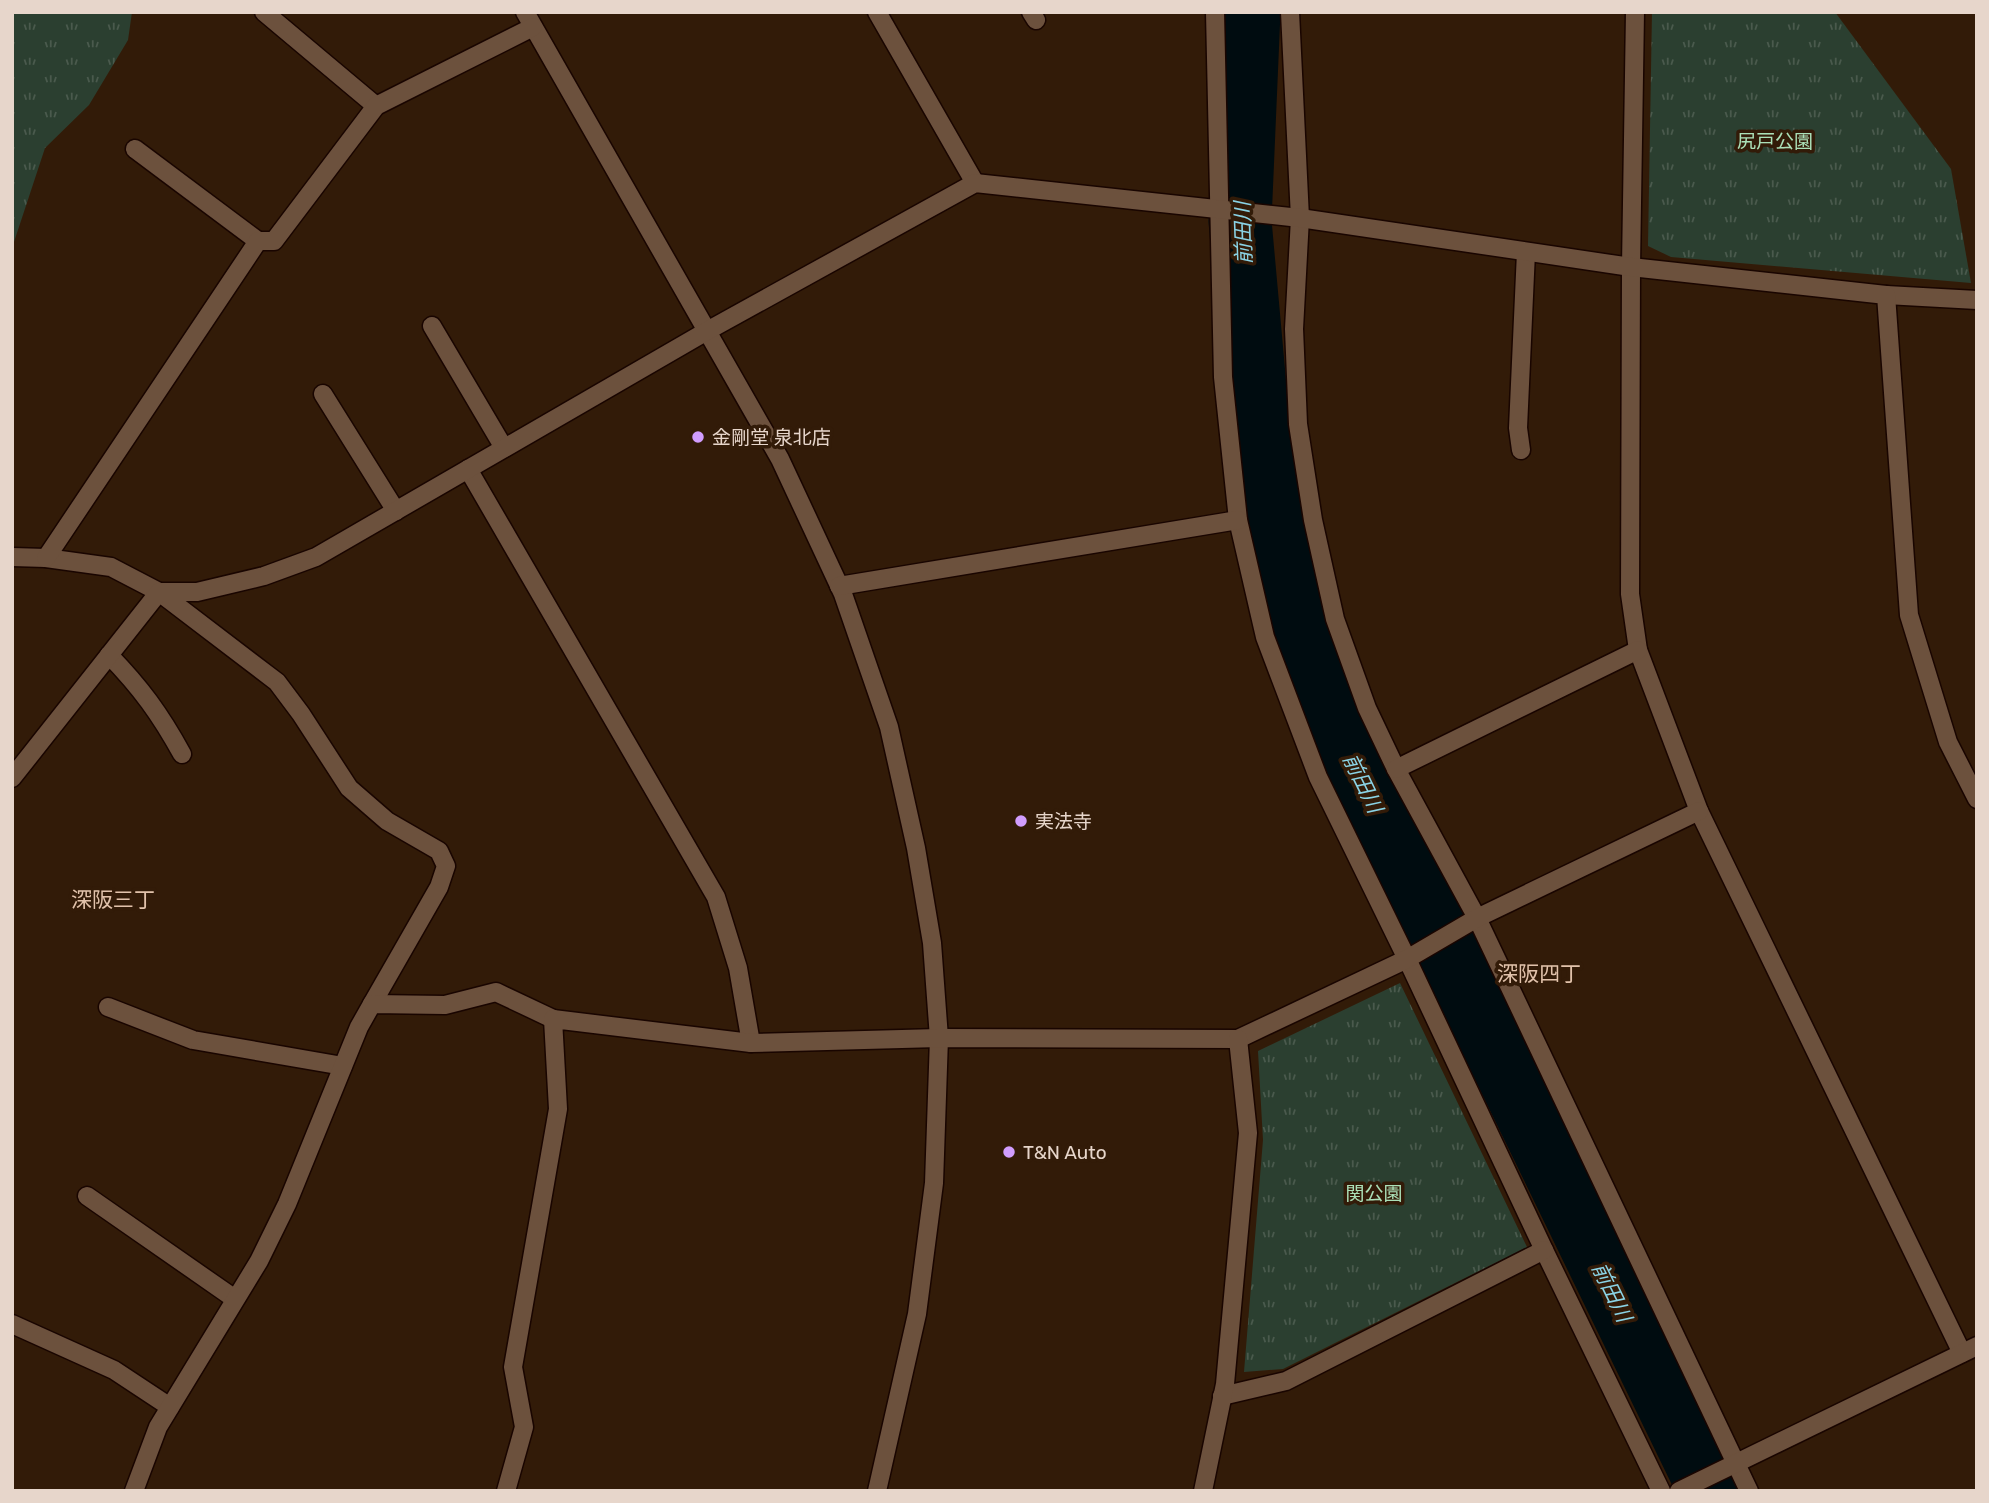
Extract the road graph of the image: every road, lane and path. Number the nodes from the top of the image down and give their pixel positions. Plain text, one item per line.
1 (264, 12) edge
2 (877, 12) edge
3 (1215, 12) edge
4 (1290, 12) edge
5 (1635, 12) edge
6 (529, 20) edge
7 (376, 106) junction
8 (135, 149) dead end
9 (975, 183) junction
10 (1221, 210) junction
11 (1300, 218) junction
12 (258, 241) junction
13 (1525, 251) junction
14 (1631, 267) junction
15 (1886, 295) junction
16 (1977, 300) edge
17 (432, 326) dead end
18 (707, 331) junction
19 (323, 394) dead end
20 (504, 448) junction
21 (1521, 450) dead end
22 (468, 469) junction
23 (396, 511) junction
24 (1238, 520) junction
25 (12, 557) edge
26 (46, 558) junction
27 (839, 586) junction
28 (159, 592) junction
29 (1638, 650) junction
30 (110, 655) junction
31 (182, 754) dead end
32 (1396, 769) junction
33 (12, 778) edge
34 (1977, 799) edge
35 (1699, 811) junction
36 (1476, 918) junction
37 (1407, 959) junction
38 (372, 1004) junction
39 (108, 1007) dead end
40 (553, 1019) junction
41 (939, 1038) junction
42 (1238, 1039) junction
43 (751, 1043) junction
44 (343, 1066) junction
45 (87, 1196) dead end
46 (1544, 1250) junction
47 (235, 1299) junction
48 (12, 1324) edge
49 (1969, 1350) edge
50 (1222, 1396) junction
51 (170, 1407) junction
52 (1734, 1463) junction
53 (134, 1491) edge
54 (506, 1491) edge
55 (877, 1491) edge
56 (1203, 1491) edge
57 (1661, 1491) edge
58 (1679, 1491) edge
59 (1749, 1491) edge

1 - 7 street
2 - 9 street
3 - 10 street
4 - 11 street
5 - 14 street
6 - 7 street
6 - 18 street
7 - 12 street
8 - 12 street
9 - 10 street
9 - 18 street
10 - 11 street
10 - 24 street
11 - 13 street
11 - 32 street
12 - 26 street
13 - 14 street
13 - 21 street
14 - 15 street
14 - 29 street
15 - 16 street
15 - 34 street
17 - 20 street
18 - 20 street
18 - 27 street
19 - 23 street
20 - 22 street
22 - 23 street
22 - 43 street
23 - 28 street
24 - 27 street
24 - 37 street
25 - 26 street
26 - 28 street
27 - 41 street
28 - 30 street
28 - 38 street
29 - 32 street
29 - 35 street
30 - 31 street
30 - 33 street
32 - 36 street
35 - 36 street
35 - 49 street
36 - 37 street
36 - 52 street
37 - 42 street
37 - 46 street
38 - 40 street
38 - 44 street
39 - 44 street
40 - 43 street
40 - 54 street
41 - 42 street
41 - 43 street
41 - 55 street
42 - 50 street
44 - 47 street
45 - 47 street
46 - 50 street
46 - 57 street
47 - 51 street
48 - 51 street
49 - 52 street
50 - 56 street
51 - 53 street
52 - 58 street
52 - 59 street

